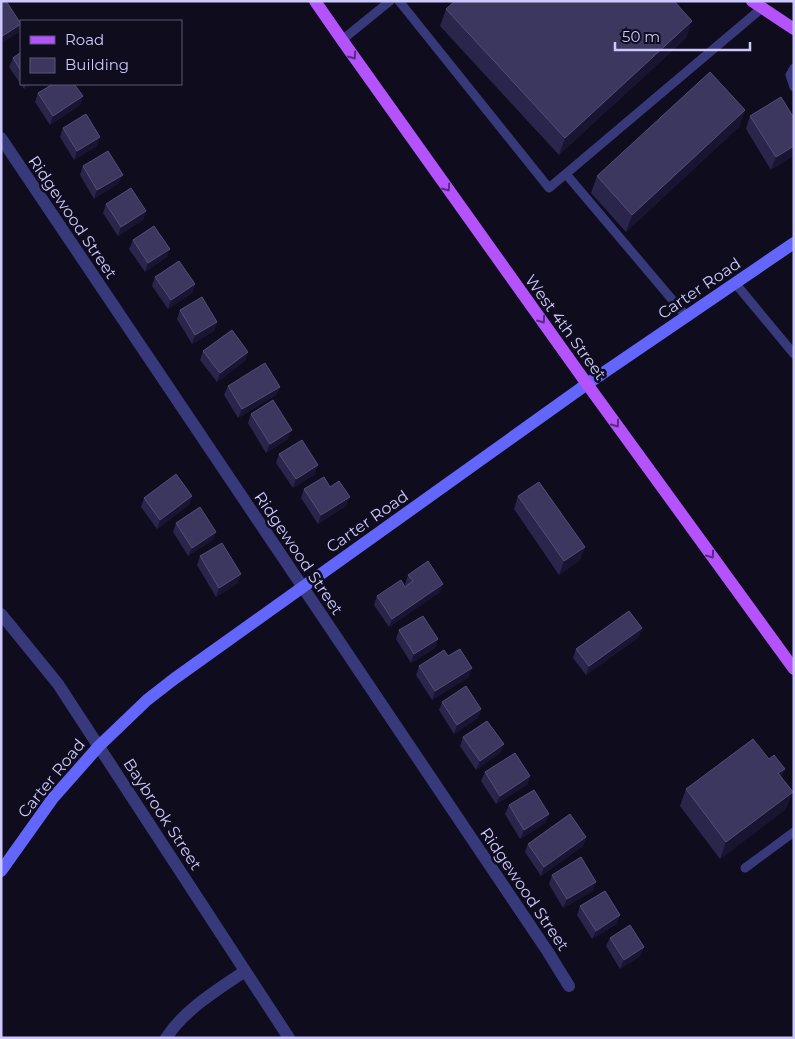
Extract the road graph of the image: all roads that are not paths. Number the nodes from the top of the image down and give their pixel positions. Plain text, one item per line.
1 (316, 1) edge
2 (390, 1) edge
3 (399, 1) edge
4 (757, 5) edge
5 (794, 30) edge
6 (342, 40) junction
7 (794, 68) edge
8 (794, 87) edge
9 (1, 138) edge
10 (566, 174) junction
11 (794, 243) edge
12 (735, 283) junction
13 (686, 316) junction
14 (794, 354) edge
15 (587, 384) junction
16 (302, 587) junction
17 (1, 614) edge
18 (794, 669) edge
19 (99, 746) junction
20 (794, 832) edge
21 (744, 868) dead end
22 (1, 871) edge
23 (245, 971) junction
24 (569, 986) dead end
25 (166, 1038) edge
26 (289, 1038) edge

1 - 6 main road, West 4th Street
2 - 6 lane
3 - 10 lane
4 - 5 main road
4 - 10 lane
6 -> 15 main road, West 4th Street
7 - 8 lane
9 - 16 street, Ridgewood Street
10 - 13 lane
11 - 12 main road, Carter Road
12 - 13 main road, Carter Road
12 - 14 lane
13 - 15 main road, Carter Road
15 - 16 main road, Carter Road
15 -> 18 main road, West 4th Street
16 - 19 main road, Carter Road
16 - 24 street, Ridgewood Street
17 - 19 street, Baybrook Street
19 - 22 main road, Carter Road
19 - 23 street, Baybrook Street
20 - 21 lane
23 - 25 street
23 - 26 street, Baybrook Street

